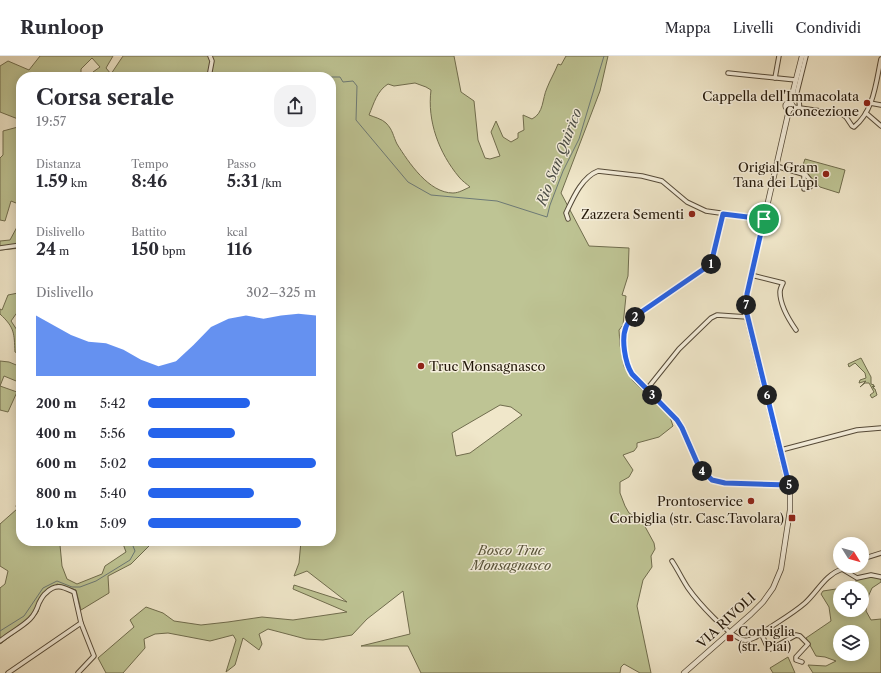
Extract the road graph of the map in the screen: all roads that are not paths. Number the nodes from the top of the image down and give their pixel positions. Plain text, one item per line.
1 (210, 56) edge
2 (779, 56) edge
3 (802, 56) edge
4 (806, 56) edge
5 (881, 59) edge
6 (210, 72) edge
7 (728, 73) dead end
8 (775, 78) junction
9 (796, 80) junction
10 (870, 103) junction
11 (881, 105) edge
12 (791, 107) junction
13 (799, 108) junction
14 (866, 113) junction
15 (881, 126) edge
16 (776, 166) junction
17 (804, 174) junction
18 (810, 187) dead end
19 (804, 189) dead end
20 (723, 214) junction
21 (568, 219) dead end
22 (764, 219) junction
23 (16, 246) edge
24 (0, 248) edge
25 (751, 275) junction
26 (747, 317) junction
27 (796, 330) dead end
28 (647, 389) junction
29 (881, 428) edge
30 (781, 450) junction
31 (789, 485) junction
32 (881, 553) edge
33 (869, 557) edge
34 (672, 560) dead end
35 (835, 573) edge
36 (849, 573) edge
37 (881, 577) edge
38 (81, 623) junction
39 (731, 633) junction
40 (761, 633) junction
41 (0, 641) edge
42 (802, 662) dead end
43 (8, 673) edge
44 (78, 673) edge
45 (684, 673) edge

1 - 6 street
2 - 8 street
3 - 9 street, VIA RIVOLI
4 - 13 street
5 - 10 street
7 - 8 street
8 - 9 street
9 - 12 street, VIA RIVOLI
10 - 11 street
10 - 14 street
12 - 13 street
12 - 16 street, VIA RIVOLI
13 - 14 street
14 - 15 street
16 - 17 street
16 - 22 street, VIA RIVOLI
17 - 18 street
17 - 19 street
20 - 21 street
20 - 22 street
20 - 28 street
22 - 25 street, VIA RIVOLI
23 - 24 street
25 - 26 street, VIA RIVOLI
25 - 27 street
26 - 28 street
26 - 30 street, VIA RIVOLI
28 - 31 street
29 - 30 street
30 - 31 street, VIA RIVOLI
31 - 39 street, VIA RIVOLI
32 - 33 street
34 - 39 street
35 - 40 street
36 - 37 street
38 - 41 street
38 - 43 street
38 - 44 street
39 - 40 street
39 - 45 street, VIA RIVOLI
40 - 42 street

